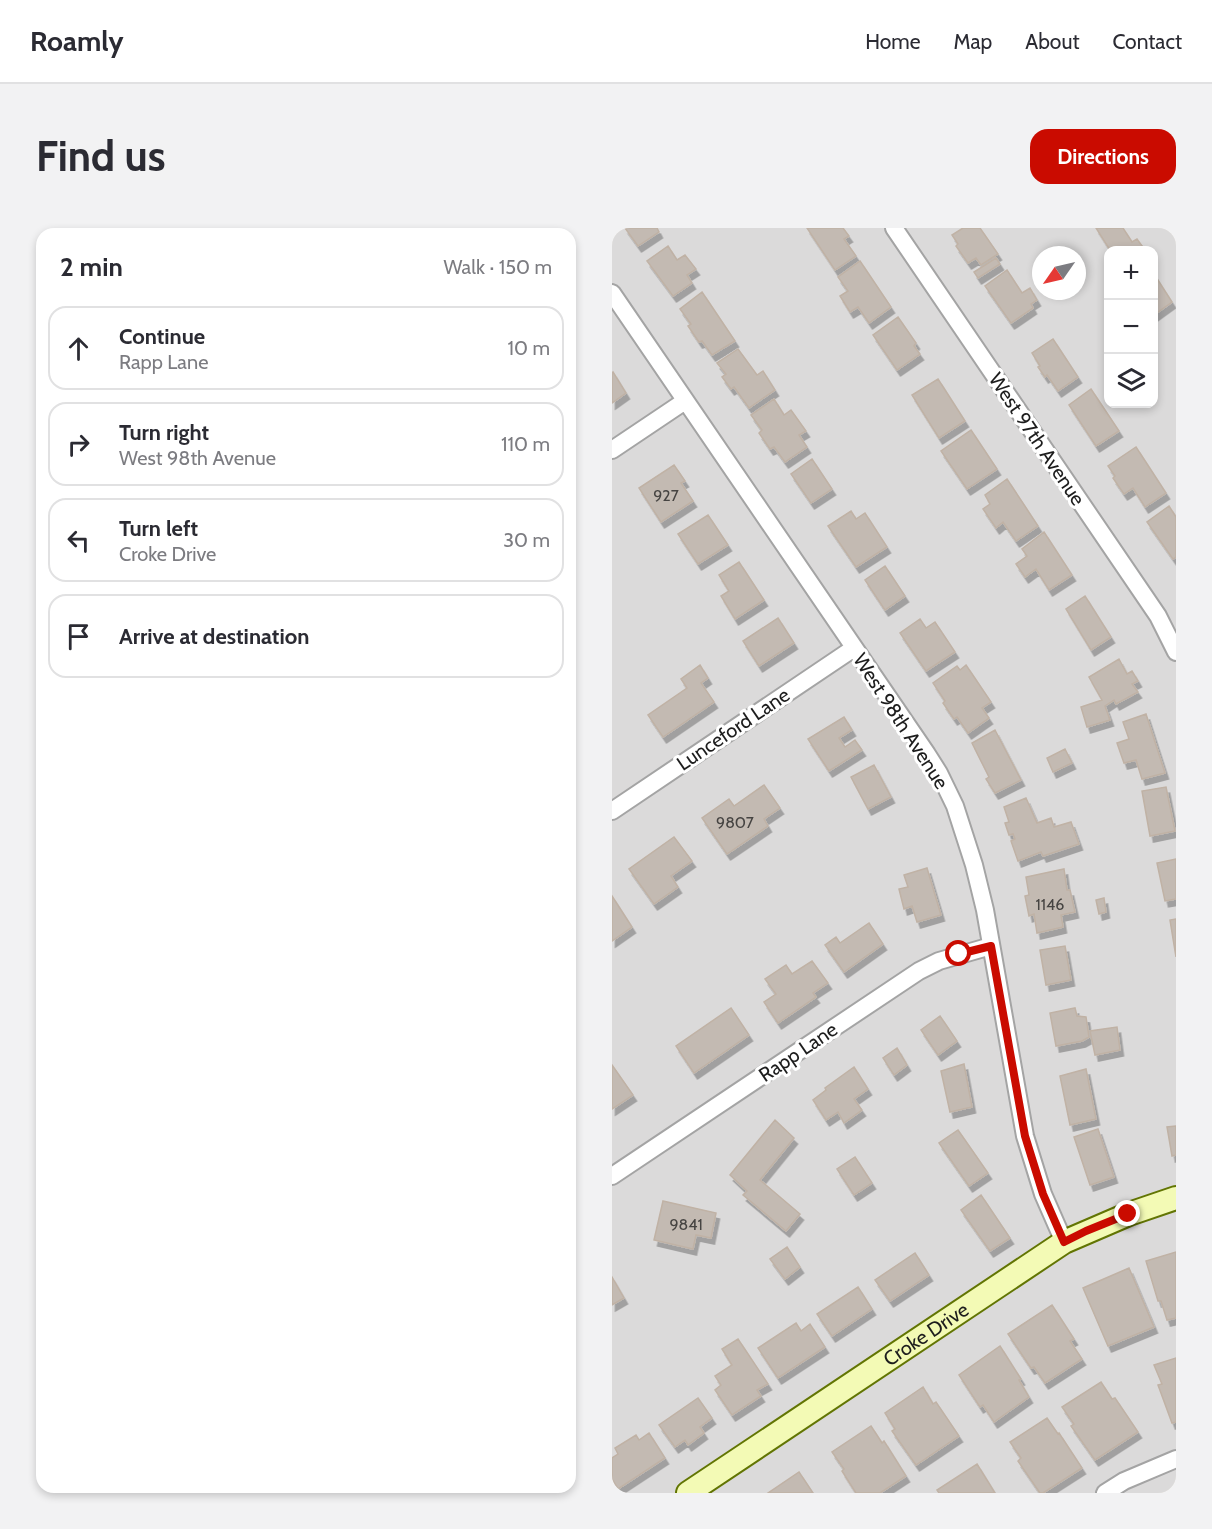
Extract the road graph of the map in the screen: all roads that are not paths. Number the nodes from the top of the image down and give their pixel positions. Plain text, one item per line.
1 (894, 228) edge
2 (612, 293) edge
3 (686, 401) junction
4 (612, 450) edge
5 (854, 648) junction
6 (1176, 652) edge
7 (612, 811) edge
8 (991, 946) junction
9 (612, 1176) edge
10 (1176, 1198) edge
11 (1064, 1242) junction
12 (1176, 1459) edge
13 (688, 1493) edge
14 (1105, 1493) edge

1 - 6 street, West 97th Avenue
2 - 3 street, West 98th Avenue
3 - 4 street
3 - 5 street, West 98th Avenue
5 - 7 street, Lunceford Lane
5 - 8 street, West 98th Avenue
8 - 9 street, Rapp Lane
8 - 11 street, West 98th Avenue
10 - 11 street, Croke Drive
11 - 13 street, Croke Drive
12 - 14 street

